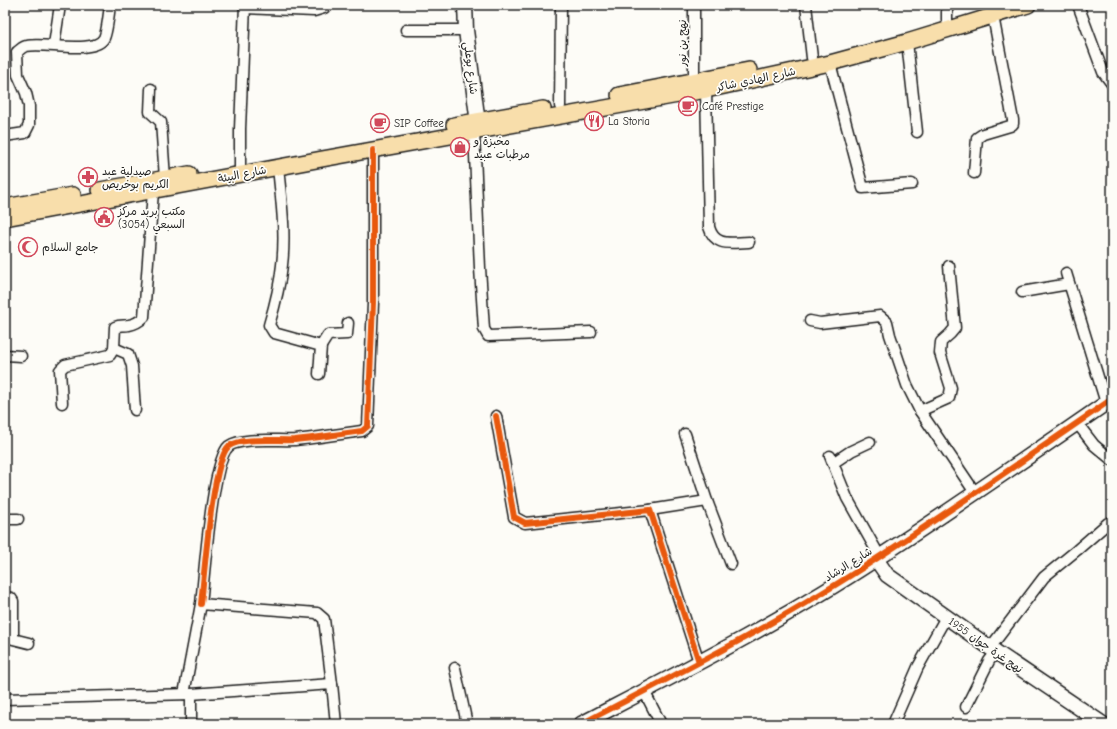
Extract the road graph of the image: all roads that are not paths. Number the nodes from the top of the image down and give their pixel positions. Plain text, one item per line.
1 (60, 5) edge
2 (110, 5) edge
3 (324, 5) edge
4 (465, 5) edge
5 (561, 5) edge
6 (694, 5) edge
7 (806, 5) edge
8 (947, 5) edge
9 (1028, 5) edge
10 (1078, 5) edge
11 (245, 6) edge
12 (995, 10) edge
13 (948, 24) junction
14 (406, 30) dead end
15 (466, 30) junction
16 (906, 42) junction
17 (54, 45) junction
18 (812, 58) junction
19 (830, 58) junction
20 (1112, 84) edge
21 (698, 88) junction
22 (151, 89) dead end
23 (560, 106) junction
24 (477, 128) junction
25 (917, 132) dead end
26 (5, 136) edge
27 (373, 150) junction
28 (322, 154) junction
29 (278, 167) junction
30 (240, 170) junction
31 (974, 173) dead end
32 (165, 178) junction
33 (912, 184) dead end
34 (153, 191) junction
35 (5, 207) edge
36 (5, 218) edge
37 (750, 242) dead end
38 (950, 266) dead end
39 (1066, 273) dead end
40 (1069, 284) junction
41 (1022, 292) dead end
42 (810, 321) dead end
43 (348, 323) dead end
44 (591, 332) dead end
45 (321, 346) junction
46 (114, 348) junction
47 (5, 355) edge
48 (21, 356) dead end
49 (319, 374) dead end
50 (1109, 401) edge
51 (62, 403) dead end
52 (135, 410) dead end
53 (920, 411) junction
54 (496, 416) dead end
55 (1077, 423) junction
56 (685, 434) dead end
57 (870, 442) dead end
58 (1112, 460) edge
59 (976, 494) junction
60 (707, 501) junction
61 (650, 510) junction
62 (5, 519) edge
63 (18, 519) dead end
64 (1108, 523) dead end
65 (878, 558) junction
66 (731, 564) dead end
67 (5, 597) edge
68 (201, 604) junction
69 (946, 617) junction
70 (29, 643) dead end
71 (993, 650) junction
72 (699, 662) junction
73 (455, 668) dead end
74 (332, 684) junction
75 (644, 691) junction
76 (188, 694) junction
77 (5, 699) edge
78 (966, 707) dead end
79 (896, 723) edge
80 (191, 724) edge
81 (336, 724) edge
82 (466, 724) edge
83 (581, 724) edge
84 (661, 724) edge
85 (1103, 724) edge

1 - 17 street
2 - 17 street
3 - 11 street
4 - 15 street, شارع بوعلي
5 - 23 street
6 - 21 street, نهج بن نور
7 - 18 street
8 - 13 street
9 - 12 main road, شارع الهادي شاكر
10 - 20 street
11 - 30 street
12 - 13 main road, شارع الهادي شاكر
12 - 31 street
13 - 16 main road, شارع الهادي شاكر
13 - 19 main road, شارع الهادي شاكر
14 - 15 street
15 - 24 street, شارع بوعلي
16 - 19 main road, شارع الهادي شاكر
16 - 25 street
17 - 26 street
18 - 19 main road, شارع الهادي شاكر
18 - 21 main road, شارع الهادي شاكر
19 - 21 main road, شارع الهادي شاكر
19 - 33 street
21 - 23 main road, شارع الهادي شاكر
21 - 24 main road, شارع الهادي شاكر
21 - 37 street, نهج بن نور
22 - 32 street
23 - 24 main road, شارع الهادي شاكر
24 - 27 main road, شارع البيئة
24 - 28 main road, شارع البيئة
24 - 44 street
27 - 28 main road, شارع البيئة
27 - 68 street
28 - 29 main road, شارع البيئة
28 - 30 main road, شارع البيئة
29 - 30 main road, شارع البيئة
29 - 45 street
30 - 32 main road, شارع البيئة
30 - 34 main road, شارع البيئة
32 - 35 main road, شارع البيئة
34 - 36 main road, شارع البيئة
34 - 46 street
38 - 53 street
39 - 40 street
40 - 41 street
40 - 50 street
42 - 53 street
43 - 45 street
45 - 49 street
46 - 51 street
46 - 52 street
47 - 48 street
50 - 55 street, شارع الرشاد
53 - 59 street
54 - 61 street
55 - 58 street
55 - 59 street, شارع الرشاد
56 - 60 street
57 - 65 street
59 - 65 street, شارع الرشاد
60 - 61 street
60 - 66 street
61 - 72 street
62 - 63 street
64 - 71 street
65 - 69 street, نهج غرة جوان 1955
65 - 72 street, شارع الرشاد
67 - 70 street
68 - 74 street
68 - 76 street
69 - 71 street, نهج غرة جوان 1955
69 - 79 street
71 - 78 street
71 - 85 street, نهج غرة جوان 1955
72 - 75 street, شارع الرشاد
73 - 82 street
74 - 76 street
74 - 81 street
75 - 83 street, شارع الرشاد
75 - 84 street
76 - 77 street
76 - 80 street

